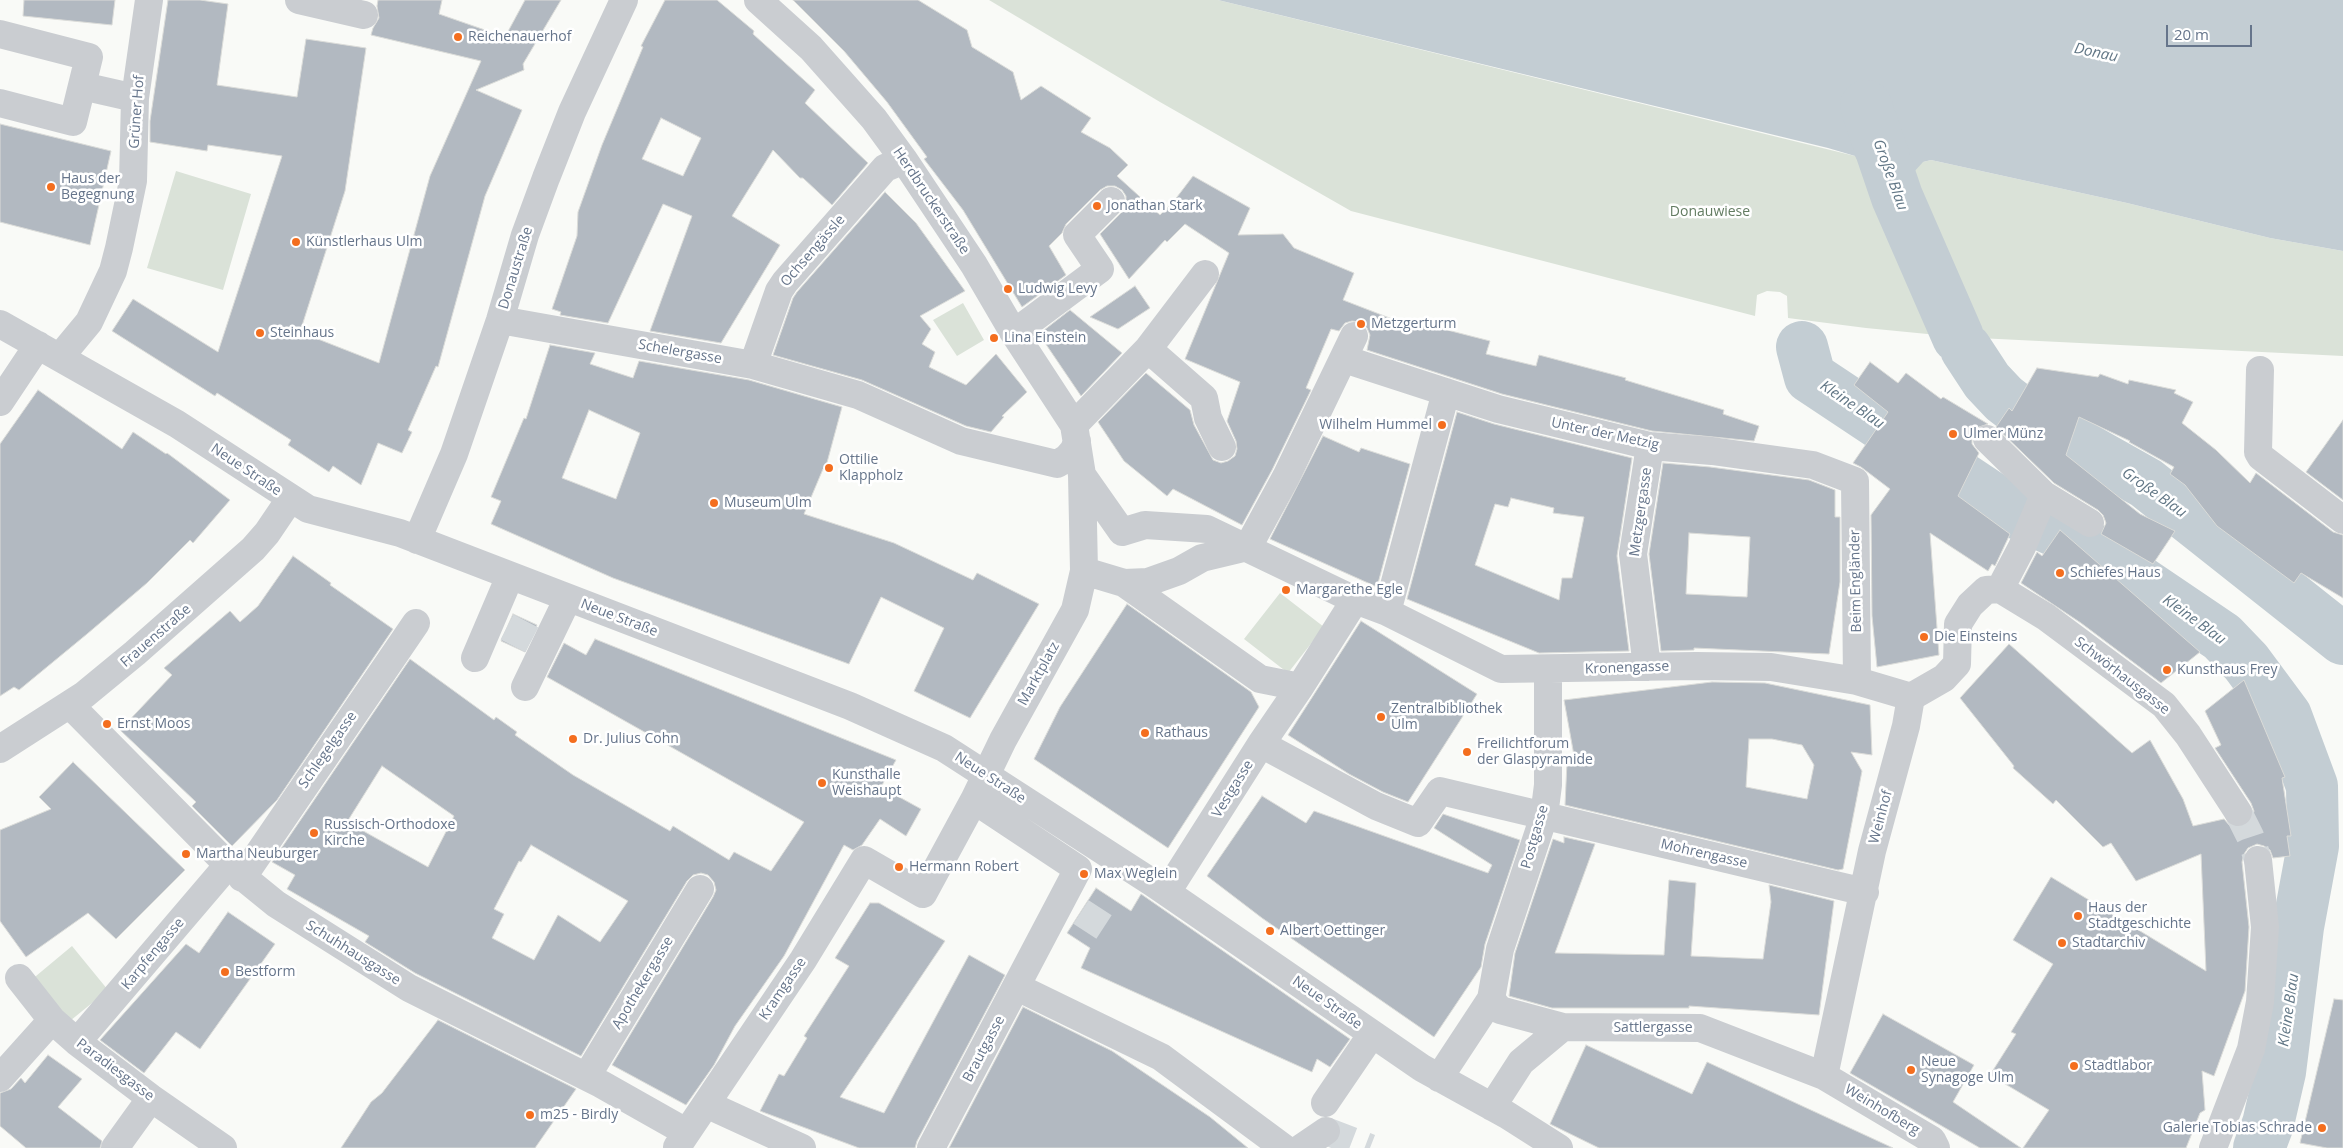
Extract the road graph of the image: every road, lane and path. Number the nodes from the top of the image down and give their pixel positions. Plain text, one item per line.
1 (150, 0) edge
2 (299, 0) edge
3 (624, 0) edge
4 (758, 0) edge
5 (364, 15) dead end
6 (0, 34) edge
7 (82, 86) junction
8 (135, 98) junction
9 (0, 103) edge
10 (904, 160) junction
11 (1111, 201) dead end
12 (1205, 274) dead end
13 (500, 320) junction
14 (0, 324) edge
15 (1014, 333) junction
16 (1148, 349) junction
17 (49, 351) junction
18 (753, 365) junction
19 (2260, 370) dead end
20 (1446, 392) junction
21 (0, 402) edge
22 (1075, 433) junction
23 (1987, 439) dead end
24 (1650, 446) junction
25 (1222, 447) dead end
26 (1082, 475) junction
27 (1855, 481) joint
28 (290, 499) junction
29 (2041, 499) junction
30 (2343, 520) edge
31 (2090, 523) dead end
32 (417, 540) junction
33 (1248, 547) junction
34 (1084, 571) junction
35 (510, 576) junction
36 (1124, 583) junction
37 (1993, 589) junction
38 (568, 598) junction
39 (1355, 600) junction
40 (1387, 612) junction
41 (416, 623) dead end
42 (475, 658) dead end
43 (1647, 667) junction
44 (1548, 669) junction
45 (1857, 681) junction
46 (526, 687) dead end
47 (1300, 687) junction
48 (1911, 696) junction
49 (70, 705) junction
50 (1262, 744) junction
51 (0, 749) edge
52 (986, 775) junction
53 (974, 800) junction
54 (2238, 812) tunnel mouth
55 (1544, 816) junction
56 (2258, 860) tunnel mouth
57 (235, 872) junction
58 (857, 872) joint
59 (700, 889) dead end
60 (1167, 892) junction
61 (1865, 892) junction
62 (19, 978) dead end
63 (1017, 987) junction
64 (1491, 999) junction
65 (52, 1020) junction
66 (1563, 1027) junction
67 (1372, 1034) junction
68 (77, 1042) junction
69 (7, 1069) edge
70 (587, 1076) junction
71 (1824, 1076) junction
72 (1439, 1078) junction
73 (151, 1098) junction
74 (706, 1104) junction
75 (1325, 1104) dead end
76 (1492, 1107) junction
77 (1326, 1131) dead end
78 (681, 1140) edge
79 (1542, 1143) edge
80 (115, 1148) edge
81 (223, 1148) edge
82 (802, 1148) edge
83 (931, 1148) edge
84 (1284, 1148) edge
85 (1301, 1148) edge
86 (1936, 1148) edge
87 (2213, 1148) edge

1 - 8 street, Grüner Hof
2 - 5 street
3 - 13 street, Donaustraße
4 - 10 street, Herdbruckerstraße
6 - 7 street
7 - 8 street
7 - 9 street
8 - 17 street, Grüner Hof
10 - 15 street, Herdbruckerstraße
10 - 18 street, Ochsengässle
11 - 15 street
12 - 16 street
13 - 18 street, Schelergasse
13 - 32 street, Donaustraße
14 - 17 street, Neue Straße
15 - 22 street, Herdbruckerstraße
16 - 22 street
16 - 25 street
17 - 21 street, Grüner Hof
17 - 28 street, Neue Straße
18 - 22 street, Schelergasse
19 - 30 street
20 - 24 street, Unter der Metzig
20 - 33 street, Unter der Metzig
20 - 40 street
22 - 26 street, Marktplatz
23 - 29 street
24 - 27 street, Unter der Metzig
24 - 43 street, Metzgergasse
26 - 33 street, Marktplatz
26 - 34 street, Marktplatz
27 - 45 street, Beim Engländer
28 - 32 street, Neue Straße
28 - 49 street, Frauenstraße
29 - 31 street
29 - 37 street
32 - 35 street, Neue Straße
33 - 36 street
33 - 39 street, Marktplatz
34 - 36 street
34 - 52 street, Marktplatz
35 - 38 street, Neue Straße
35 - 42 street
36 - 47 street
37 - 48 street
37 - 54 street, Schwörhausgasse
38 - 46 street, Neue Straße
38 - 52 street, Neue Straße
39 - 40 street, Kronengasse
39 - 47 street, Vestgasse
40 - 44 street, Kronengasse
41 - 57 street, Schlegelgasse
43 - 44 street, Kronengasse
43 - 45 street, Kronengasse
44 - 55 street, Postgasse
45 - 48 street, Kronengasse
47 - 50 street, Vestgasse
48 - 61 street, Weinhof
49 - 51 street, Frauenstraße
49 - 57 street, Schuhhausgasse
50 - 55 street, Mohrengasse
50 - 60 street, Vestgasse
52 - 53 street, Marktplatz
52 - 60 street, Neue Straße
53 - 58 street, Marktplatz
53 - 63 street, Brautgasse
55 - 61 street, Mohrengasse
55 - 64 street, Postgasse
56 - 87 street
57 - 68 street, Karpfengasse
57 - 70 street, Schuhhausgasse
58 - 74 street, Kramgasse
59 - 70 street, Apothekergasse
60 - 67 street, Neue Straße
61 - 71 street, Weinhof
62 - 65 street, Paradiesgasse
63 - 83 street, Brautgasse
63 - 84 street
64 - 66 street, Sattlergasse
64 - 72 street
65 - 68 street, Paradiesgasse
65 - 69 street
66 - 71 street, Sattlergasse
66 - 76 street
67 - 72 street, Neue Straße
67 - 75 street, Neue Straße
68 - 73 street, Paradiesgasse
70 - 78 street, Schuhhausgasse
71 - 86 street, Weinhofberg
72 - 76 street, Neue Straße
73 - 80 street
73 - 81 street, Paradiesgasse
74 - 78 street, Kramgasse
74 - 82 street
76 - 79 street, Neue Straße
77 - 85 street

